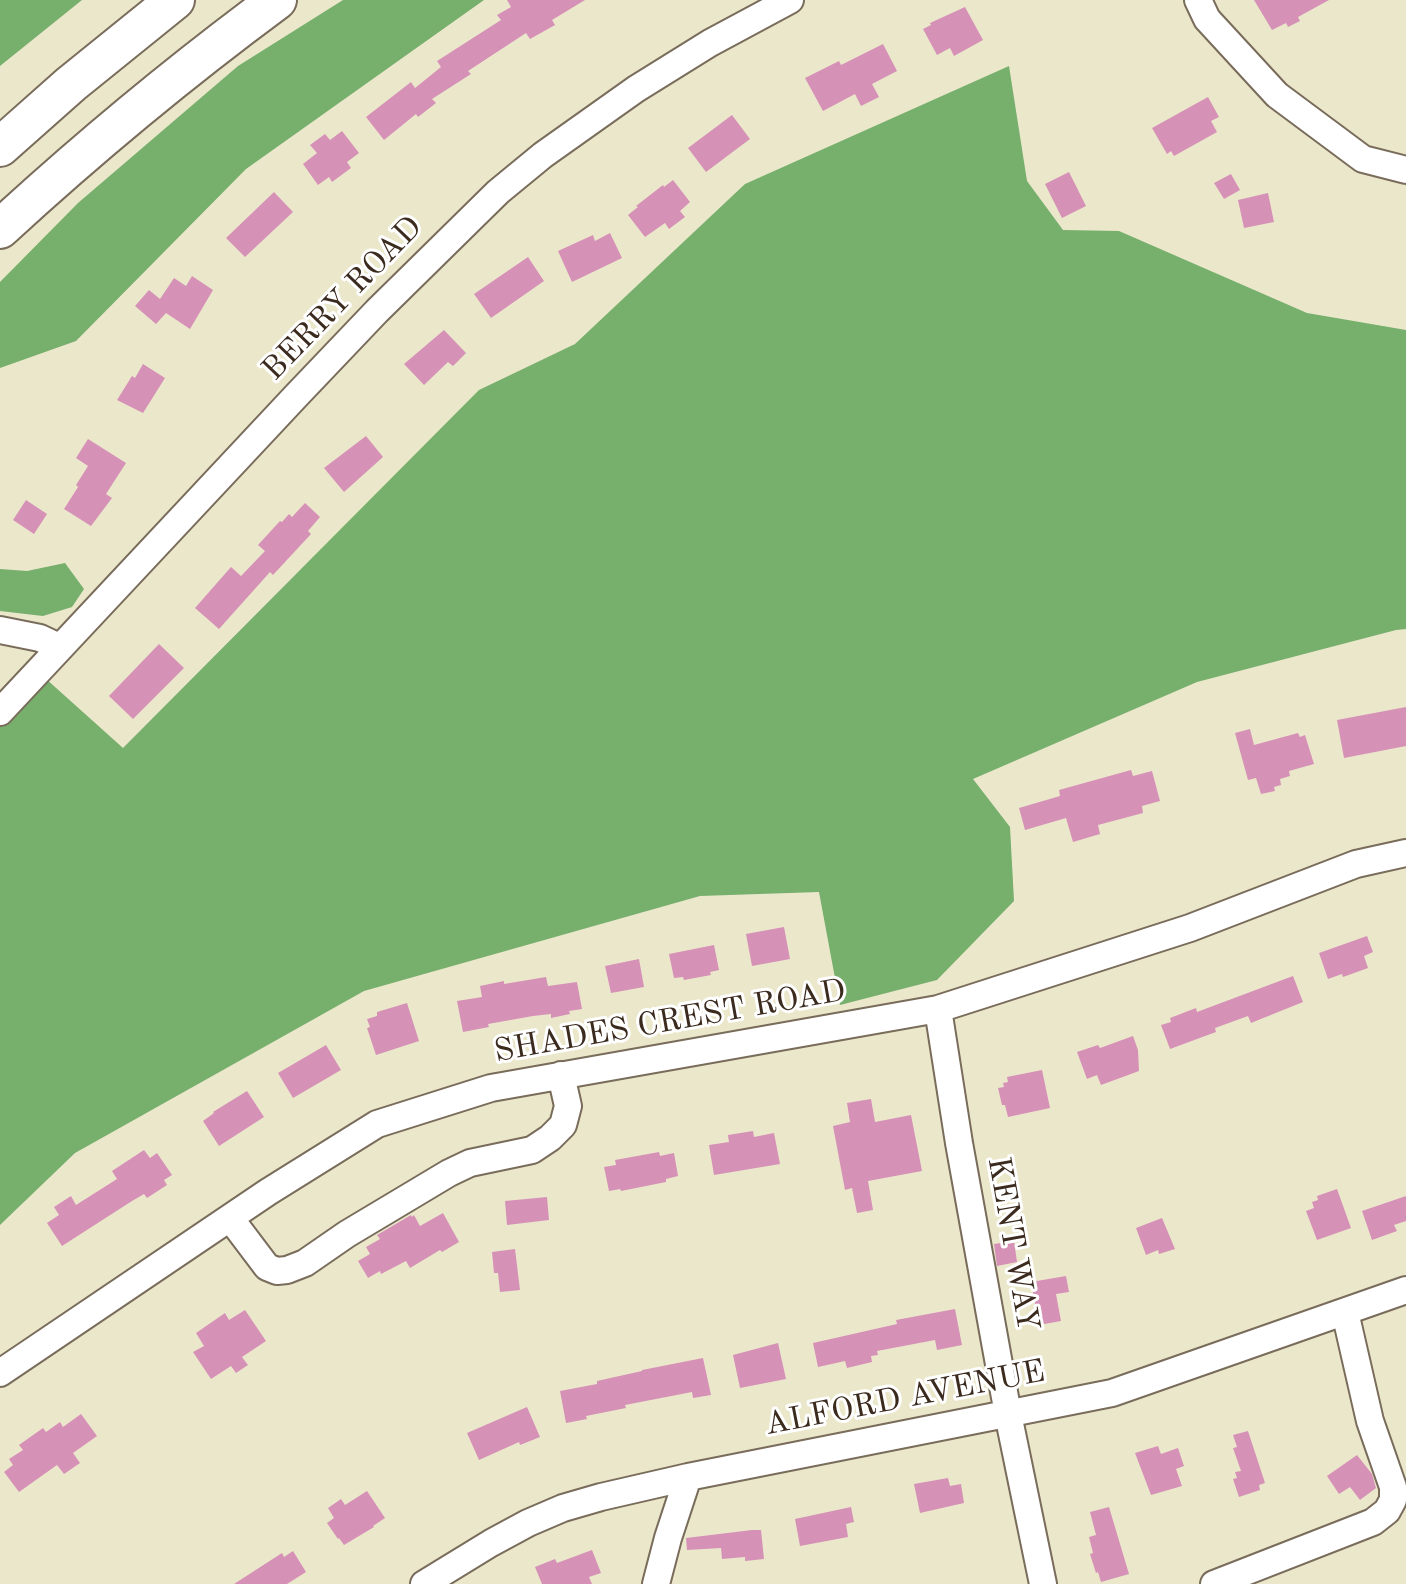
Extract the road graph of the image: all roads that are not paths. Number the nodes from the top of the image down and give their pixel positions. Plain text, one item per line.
1 (175, 0) edge
2 (277, 0) edge
3 (790, 0) edge
4 (1198, 0) edge
5 (0, 147) edge
6 (1406, 170) edge
7 (0, 229) edge
8 (0, 630) edge
9 (59, 647) junction
10 (0, 712) edge
11 (1406, 853) edge
12 (938, 1009) junction
13 (561, 1075) junction
14 (230, 1218) junction
15 (1406, 1290) edge
16 (1345, 1312) junction
17 (0, 1373) edge
18 (1008, 1414) junction
19 (688, 1477) junction
20 (424, 1584) edge
21 (656, 1584) edge
22 (1043, 1584) edge
23 (1214, 1584) edge

1 - 5 highway
2 - 7 highway
3 - 9 street, BERRY ROAD
4 - 6 street
8 - 9 street
9 - 10 street, BERRY ROAD
11 - 12 street, SHADES CREST ROAD
12 - 13 street, SHADES CREST ROAD
12 - 18 street, KENT WAY
13 - 14 street, SHADES CREST ROAD
13 - 14 street
14 - 17 street, SHADES CREST ROAD
15 - 16 street, ALFORD AVENUE
16 - 18 street, ALFORD AVENUE
16 - 23 street
18 - 19 street, ALFORD AVENUE
18 - 22 street, KENT WAY
19 - 20 street, ALFORD AVENUE
19 - 21 street

